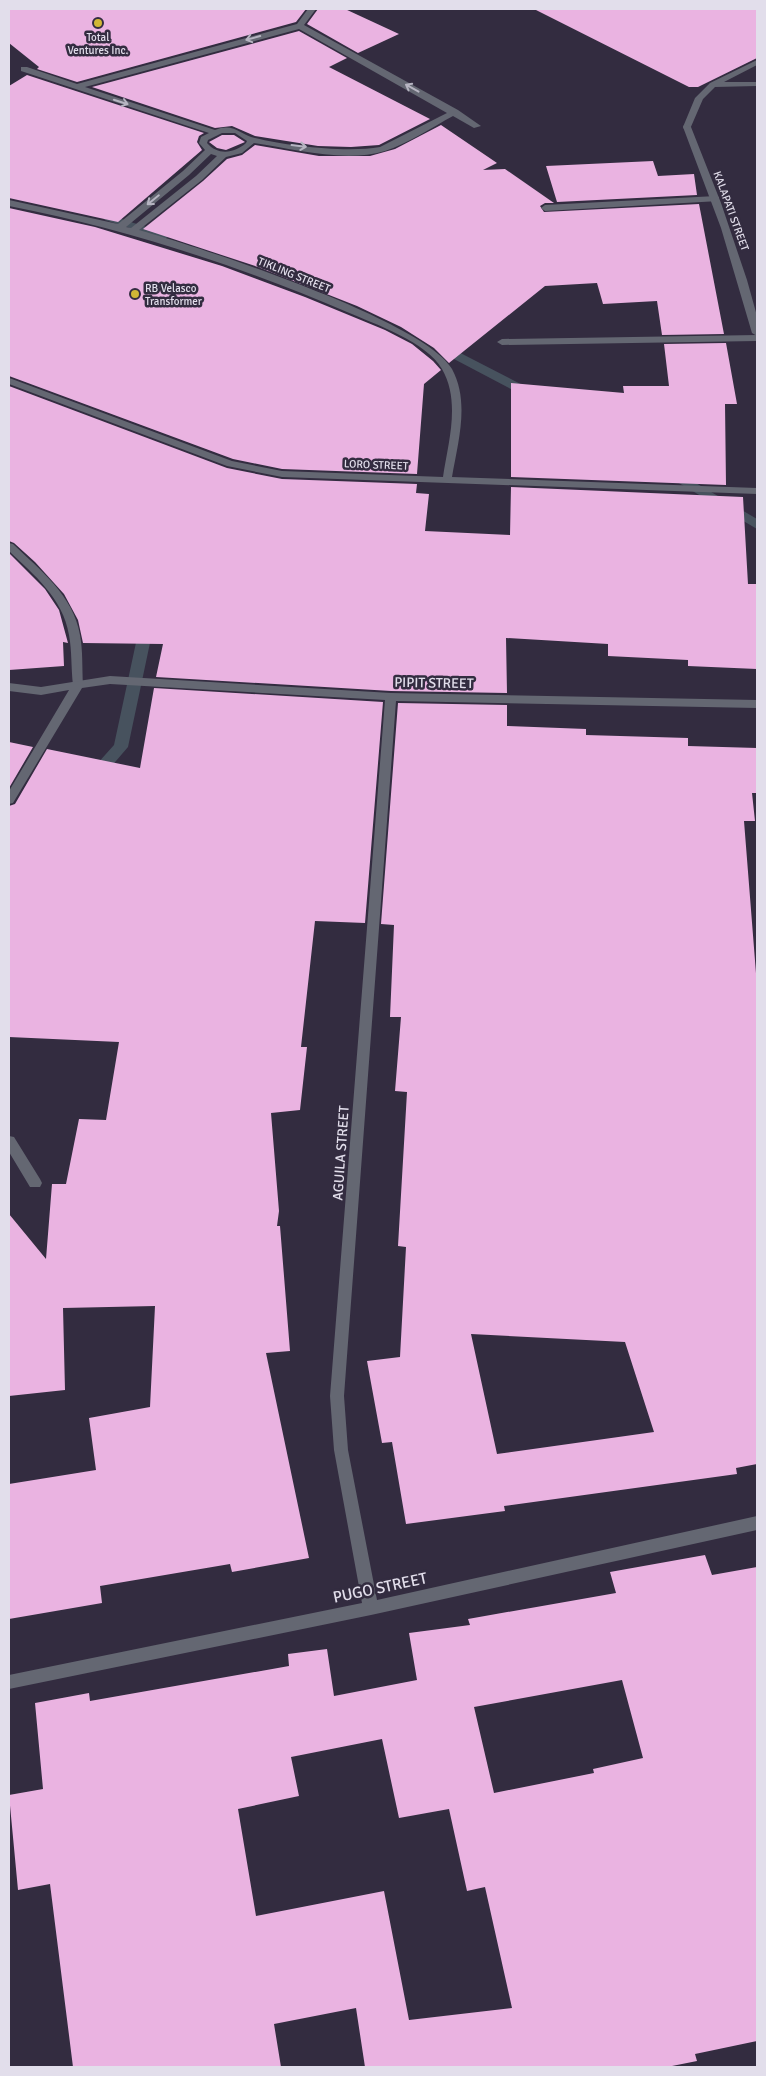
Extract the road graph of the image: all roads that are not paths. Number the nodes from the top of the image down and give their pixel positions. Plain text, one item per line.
1 (312, 9) edge
2 (300, 26) junction
3 (757, 62) edge
4 (24, 69) dead end
5 (757, 84) edge
6 (713, 85) junction
7 (75, 87) junction
8 (455, 112) junction
9 (478, 126) dead end
10 (214, 132) junction
11 (251, 140) junction
12 (209, 150) junction
13 (224, 154) junction
14 (716, 199) junction
15 (9, 202) edge
16 (545, 208) dead end
17 (121, 226) junction
18 (134, 230) junction
19 (757, 289) edge
20 (747, 290) junction
21 (757, 333) edge
22 (757, 338) edge
23 (502, 342) dead end
24 (9, 382) edge
25 (447, 480) junction
26 (757, 491) edge
27 (9, 546) edge
28 (78, 685) junction
29 (9, 687) edge
30 (391, 697) junction
31 (757, 704) edge
32 (9, 800) edge
33 (9, 1141) edge
34 (35, 1183) dead end
35 (757, 1523) edge
36 (371, 1608) junction
37 (9, 1682) edge

1 - 2 street
2 -> 7 street
8 -> 2 street
3 - 6 street
4 - 7 street
5 - 6 street
6 - 14 street, KALAPATI STREET
7 -> 10 street
8 - 9 street
11 -> 8 street
10 - 11 street
10 - 12 street
11 - 13 street
12 - 13 street
12 -> 17 street
13 - 18 street
14 - 16 street
14 - 20 street, KALAPATI STREET
15 - 17 street, TIKLING STREET
17 - 18 street, TIKLING STREET
18 - 25 street, TIKLING STREET
19 - 20 street
20 - 21 street, KALAPATI STREET
22 - 23 street
24 - 25 street, LORO STREET
25 - 26 street, LORO STREET
27 - 28 street
28 - 29 street, PIPIT STREET
28 - 30 street, PIPIT STREET
28 - 32 street
30 - 31 street, PIPIT STREET
30 - 36 street, AGUILA STREET
33 - 34 street
35 - 36 street, PUGO STREET
36 - 37 street, PUGO STREET

